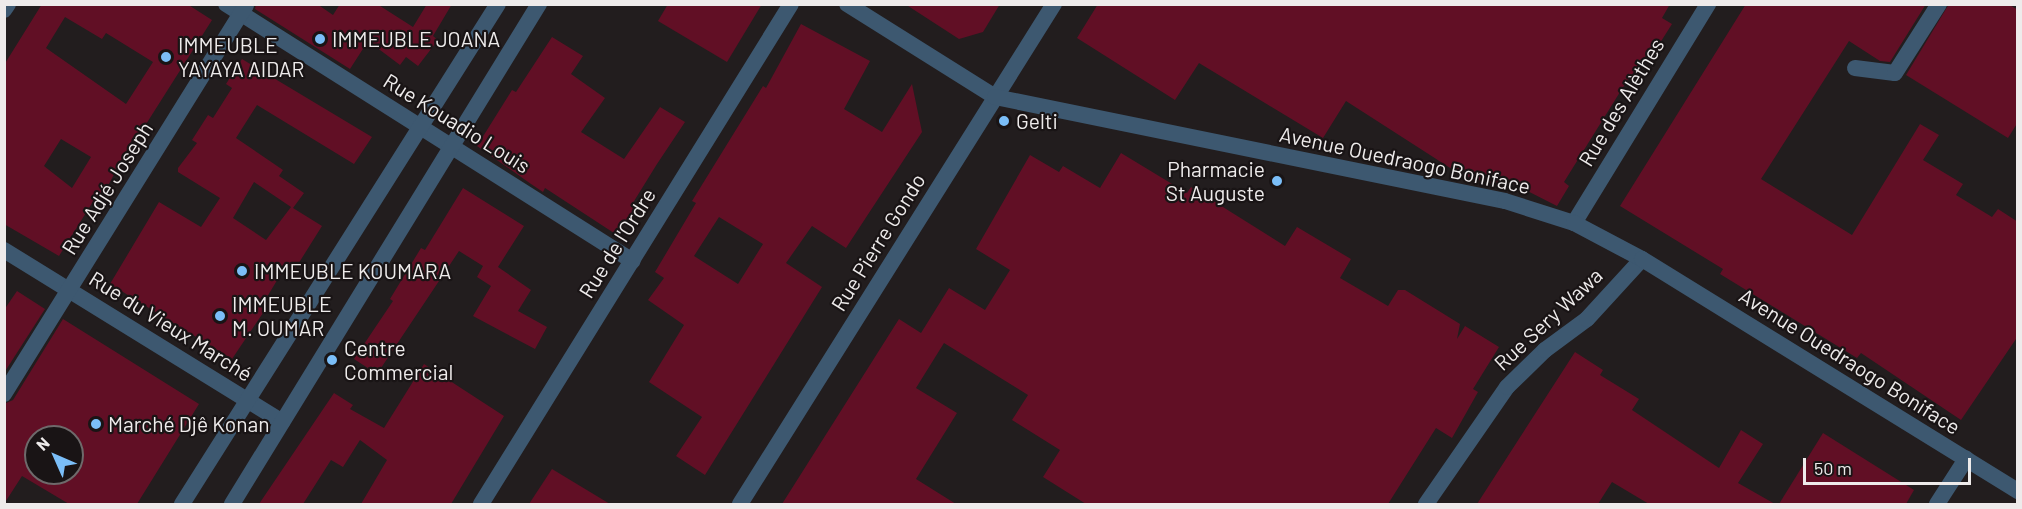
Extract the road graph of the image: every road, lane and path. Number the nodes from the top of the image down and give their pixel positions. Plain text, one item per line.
1 (8, 4) edge
2 (226, 4) edge
3 (498, 4) edge
4 (539, 4) edge
5 (791, 4) edge
6 (847, 4) edge
7 (1054, 4) edge
8 (1707, 4) edge
9 (1939, 4) edge
10 (244, 9) edge
11 (4, 10) edge
12 (1855, 68) dead end
13 (995, 97) junction
14 (423, 128) junction
15 (451, 146) junction
16 (1574, 223) junction
17 (4, 250) edge
18 (1642, 259) junction
19 (633, 261) junction
20 (69, 290) junction
21 (4, 394) edge
22 (249, 400) junction
23 (282, 422) junction
24 (1966, 459) junction
25 (2018, 491) edge
26 (182, 504) edge
27 (232, 504) edge
28 (481, 504) edge
29 (740, 504) edge
30 (1426, 504) edge
31 (1937, 504) edge

1 - 11 street
2 - 10 street, Rue Kouadio Louis
3 - 14 street
4 - 15 street
5 - 19 street, Rue de l'Ordre
6 - 13 street, Avenue Ouedraogo Boniface
7 - 13 street, Rue Pierre Gondo
8 - 16 street, Rue des Alèthes
9 - 12 street
10 - 14 street, Rue Kouadio Louis
10 - 20 street, Rue Adjé Joseph
13 - 16 street, Avenue Ouedraogo Boniface
13 - 29 street, Rue Pierre Gondo
14 - 15 street, Rue Kouadio Louis
14 - 22 street
15 - 19 street, Rue Kouadio Louis
15 - 23 street
16 - 18 street, Avenue Ouedraogo Boniface
17 - 20 street, Rue du Vieux Marché
18 - 24 street, Avenue Ouedraogo Boniface
18 - 30 street, Rue Sery Wawa
19 - 28 street, Rue de l'Ordre
20 - 21 street, Rue Adjé Joseph
20 - 22 street, Rue du Vieux Marché
22 - 23 street, Rue du Vieux Marché
22 - 26 street
23 - 27 street
24 - 25 street, Avenue Ouedraogo Boniface
24 - 31 street

